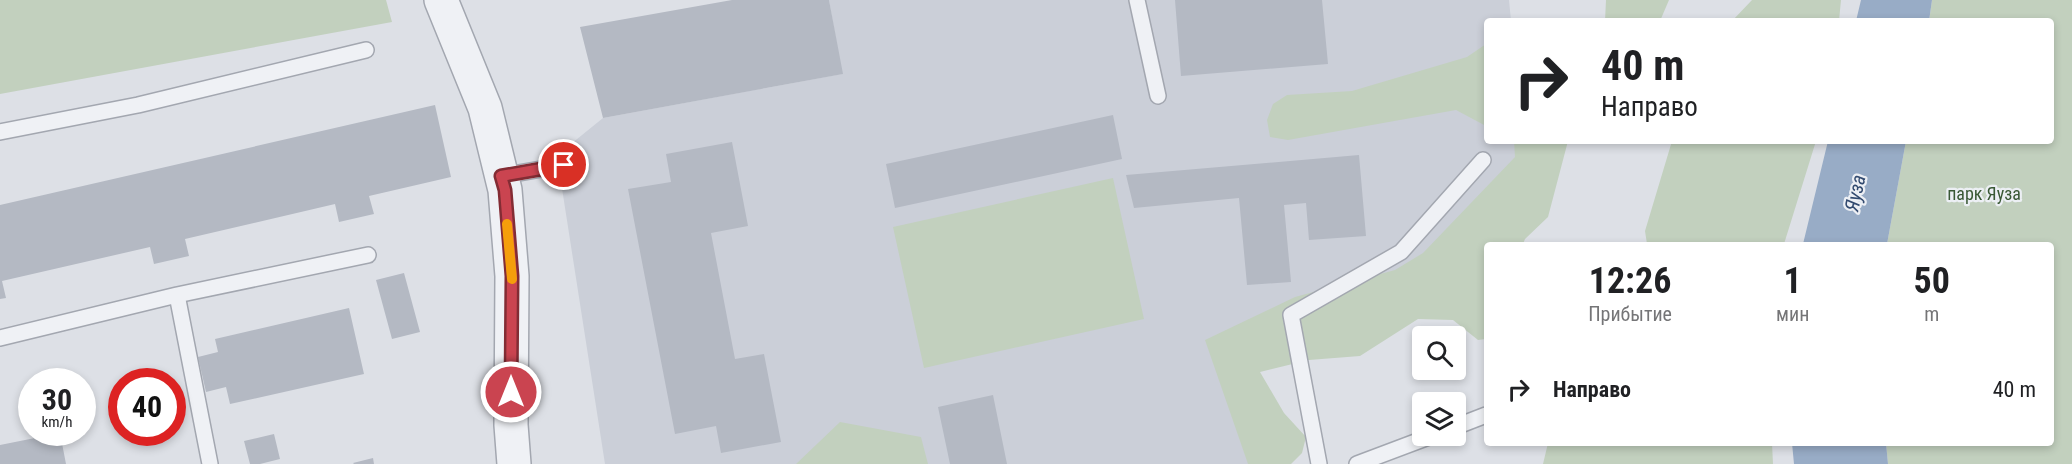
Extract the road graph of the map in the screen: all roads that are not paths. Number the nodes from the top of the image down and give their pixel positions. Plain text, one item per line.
1 (441, 0) edge
2 (1137, 0) edge
3 (366, 50) dead end
4 (1158, 96) dead end
5 (0, 132) edge
6 (1483, 160) dead end
7 (564, 165) dead end
8 (501, 176) junction
9 (368, 255) dead end
10 (177, 295) junction
11 (0, 338) edge
12 (1484, 416) edge
13 (1466, 423) edge
14 (1412, 443) edge
15 (210, 464) edge
16 (514, 464) edge
17 (1319, 464) edge
18 (1357, 464) edge

1 - 8 street
2 - 4 lane
3 - 5 lane
6 - 17 lane
7 - 8 lane
8 - 16 street
9 - 10 lane
10 - 11 lane
10 - 15 lane
12 - 13 lane
14 - 18 lane

